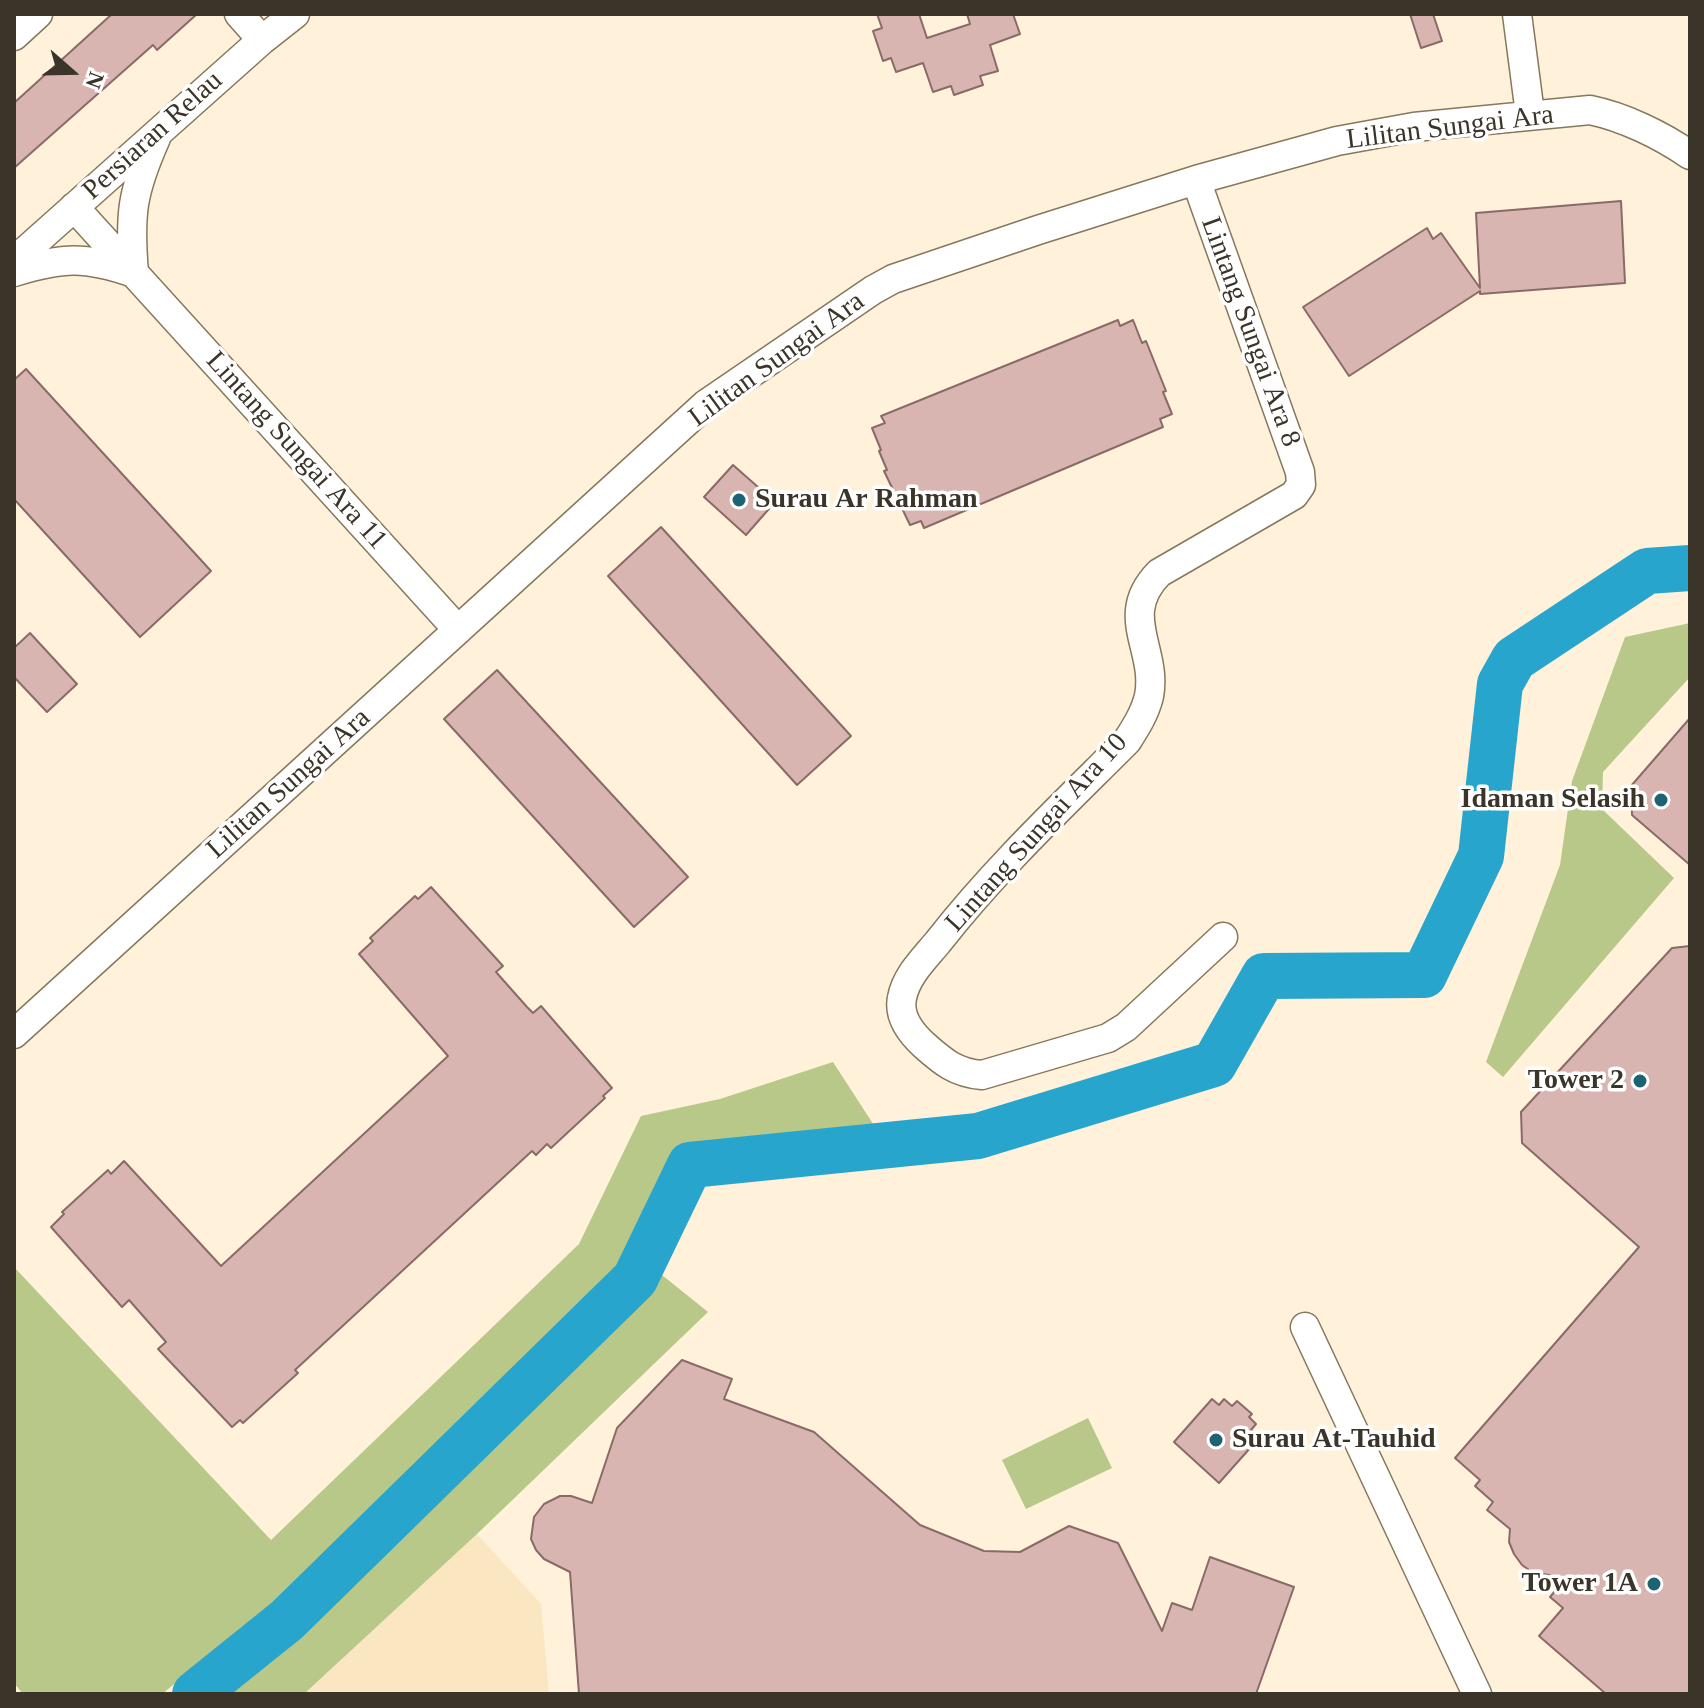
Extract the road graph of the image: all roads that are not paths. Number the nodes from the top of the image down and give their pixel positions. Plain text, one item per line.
1 (38, 14) edge
2 (239, 14) edge
3 (295, 14) edge
4 (1517, 14) edge
5 (14, 36) edge
6 (262, 40) junction
7 (1530, 114) junction
8 (160, 130) junction
9 (1690, 155) edge
10 (1196, 180) junction
11 (74, 207) junction
12 (14, 261) edge
13 (14, 272) edge
14 (134, 273) junction
15 (1301, 485) joint
16 (458, 630) junction
17 (1223, 937) dead end
18 (14, 1034) edge
19 (1305, 1327) dead end
20 (1477, 1694) edge

1 - 5 street
2 - 6 street
3 - 6 street, Persiaran Relau
4 - 7 street
6 - 8 street, Persiaran Relau
7 - 9 street, Lilitan Sungai Ara
7 - 10 street, Lilitan Sungai Ara
8 - 11 street, Persiaran Relau
8 - 14 street
10 - 15 street, Lintang Sungai Ara 8
10 - 16 street, Lilitan Sungai Ara
11 - 12 street, Persiaran Relau
11 - 14 street, Lintang Sungai Ara 11
13 - 14 street
14 - 16 street, Lintang Sungai Ara 11
15 - 17 street, Lintang Sungai Ara 10
16 - 18 street, Lilitan Sungai Ara
19 - 20 street

